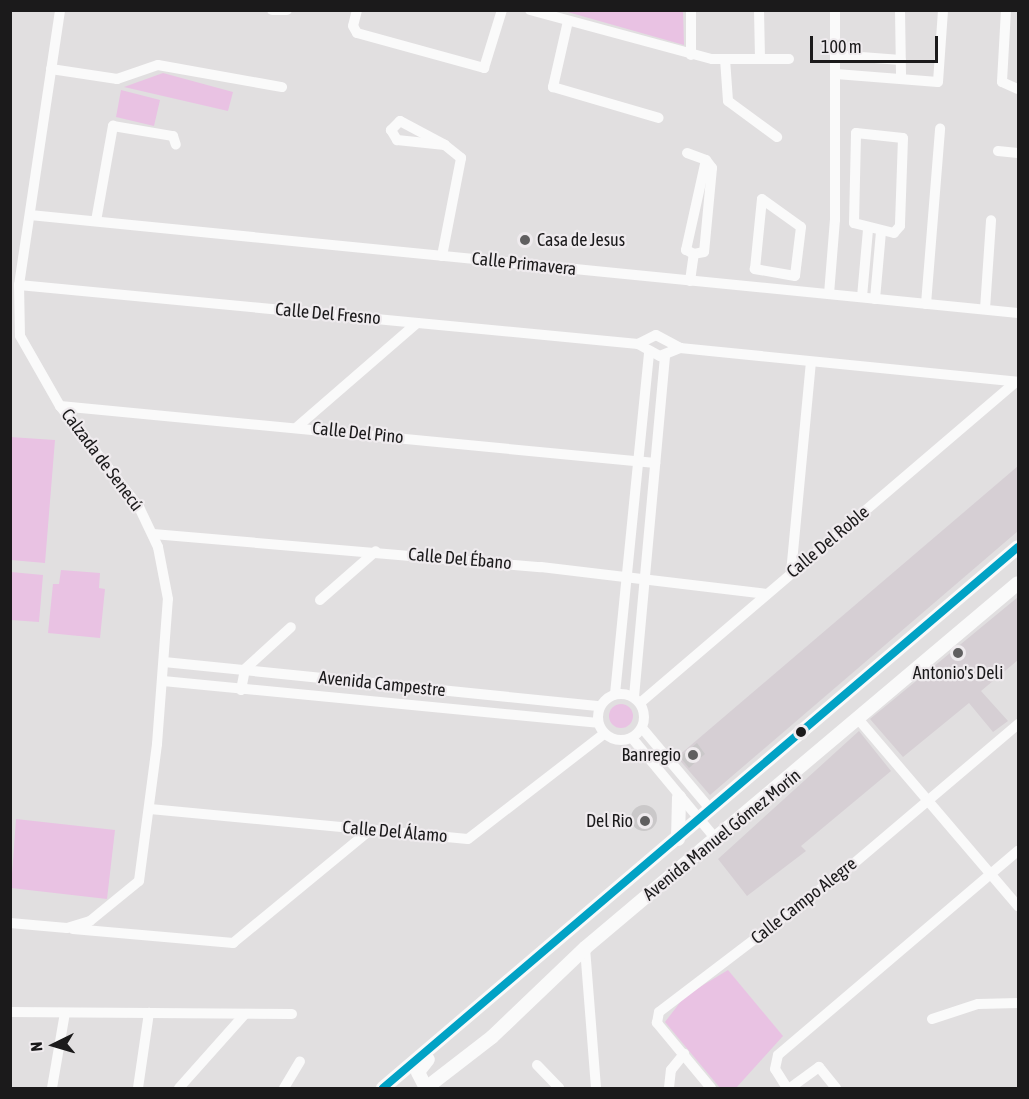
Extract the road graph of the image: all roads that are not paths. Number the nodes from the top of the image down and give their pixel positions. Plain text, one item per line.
1 (60, 10) edge
2 (272, 10) edge
3 (287, 10) edge
4 (357, 10) edge
5 (502, 10) edge
6 (530, 10) edge
7 (691, 10) edge
8 (759, 10) edge
9 (835, 10) edge
10 (900, 10) edge
11 (943, 10) edge
12 (1006, 10) edge
13 (568, 21) junction
14 (692, 55) junction
15 (836, 55) junction
16 (875, 58) junction
17 (725, 59) junction
18 (760, 59) junction
19 (789, 59) dead end
20 (901, 60) junction
21 (51, 69) junction
22 (836, 74) junction
23 (875, 76) junction
24 (901, 77) junction
25 (282, 87) dead end
26 (1018, 89) edge
27 (659, 118) dead end
28 (940, 129) dead end
29 (777, 137) dead end
30 (176, 144) dead end
31 (445, 145) dead end
32 (998, 151) dead end
33 (687, 153) dead end
34 (1018, 153) edge
35 (706, 160) junction
36 (30, 215) junction
37 (991, 220) dead end
38 (96, 221) junction
39 (868, 230) junction
40 (881, 232) junction
41 (694, 255) junction
42 (442, 256) junction
43 (777, 274) junction
44 (690, 280) junction
45 (19, 285) junction
46 (776, 289) junction
47 (829, 294) junction
48 (862, 297) junction
49 (875, 299) junction
50 (926, 304) junction
51 (985, 309) junction
52 (1018, 313) edge
53 (417, 323) junction
54 (15, 339) edge
55 (638, 344) junction
56 (680, 348) junction
57 (649, 354) junction
58 (665, 356) junction
59 (811, 362) junction
60 (1017, 382) edge
61 (60, 406) junction
62 (297, 427) junction
63 (638, 461) junction
64 (655, 463) junction
65 (153, 534) junction
66 (1018, 548) edge
67 (376, 551) junction
68 (791, 573) junction
69 (626, 577) junction
70 (644, 579) junction
71 (1018, 583) edge
72 (766, 594) junction
73 (320, 600) dead end
74 (291, 627) dead end
75 (164, 662) junction
76 (245, 669) junction
77 (281, 673) junction
78 (163, 681) junction
79 (425, 688) junction
80 (242, 690) junction
81 (277, 693) junction
82 (615, 694) junction
83 (544, 700) junction
84 (637, 700) junction
85 (424, 706) junction
86 (600, 706) junction
87 (542, 717) junction
88 (859, 720) junction
89 (598, 723) junction
90 (1018, 724) edge
91 (642, 728) junction
92 (604, 734) junction
93 (632, 738) junction
94 (679, 797) junction
95 (928, 801) junction
96 (150, 809) junction
97 (711, 810) junction
98 (699, 820) junction
99 (370, 830) junction
100 (678, 838) junction
101 (716, 839) junction
102 (1018, 851) edge
103 (990, 875) junction
104 (1018, 906) edge
105 (10, 923) edge
106 (67, 928) junction
107 (585, 948) junction
108 (1018, 1003) edge
109 (10, 1011) edge
110 (65, 1013) junction
111 (149, 1013) junction
112 (246, 1014) junction
113 (292, 1014) dead end
114 (932, 1019) dead end
115 (441, 1041) junction
116 (684, 1054) junction
117 (300, 1061) dead end
118 (537, 1065) dead end
119 (391, 1087) edge
120 (52, 1089) edge
121 (138, 1089) edge
122 (179, 1089) edge
123 (284, 1089) edge
124 (426, 1089) edge
125 (559, 1089) edge
126 (596, 1089) edge
127 (669, 1089) edge
128 (711, 1089) edge
129 (789, 1089) edge
130 (836, 1089) edge

1 - 21 street, Calzada de Senecú
2 - 3 street
4 - 5 street
6 - 13 street
7 - 14 street
8 - 18 street
9 - 15 street
10 - 20 street
11 - 24 street
12 - 26 street
13 - 14 street
13 - 27 street
14 - 17 street
15 - 16 street
15 - 22 street
16 - 20 street
16 - 23 street
17 - 18 street
17 - 29 street
18 - 19 street
20 - 24 street
21 - 25 street
21 - 36 street, Calzada de Senecú
22 - 23 street
22 - 47 street
23 - 24 street
28 - 50 street
30 - 38 street
31 - 42 street
32 - 34 street
33 - 35 street
35 - 41 street
35 - 41 street
36 - 38 street, Calle Primavera
36 - 45 street, Calzada de Senecú
37 - 51 street
38 - 42 street, Calle Primavera
39 - 40 street
39 - 40 street
39 - 48 street
40 - 49 street
41 - 44 street
42 - 44 street, Calle Primavera
43 - 43 street
43 - 46 street
44 - 46 street, Calle Primavera
45 - 53 street, Calle Del Fresno
45 - 54 street, Calzada de Senecú
46 - 47 street, Calle Primavera
47 - 48 street, Calle Primavera
48 - 49 street, Calle Primavera
49 - 50 street, Calle Primavera
50 - 51 street, Calle Primavera
51 - 52 street, Calle Primavera
53 - 55 street, Calle Del Fresno
53 - 62 street
54 - 61 street, Calzada de Senecú
55 - 56 street, Calle Del Fresno
55 - 57 street
56 - 58 street
56 - 59 street, Calle Del Fresno
57 - 58 street
57 - 63 street
58 - 64 street
59 - 60 street, Calle Del Fresno
59 - 68 street
60 - 68 street, Calle Del Roble
61 - 62 street, Calle Del Pino
61 - 65 street, Calzada de Senecú
62 - 63 street, Calle Del Pino
63 - 64 street, Calle Del Pino
63 - 69 street
64 - 70 street
65 - 67 street, Calle Del Ébano
65 - 75 street, Calzada de Senecú
66 - 97 main road, Avenida Manuel Gómez Morín
67 - 69 street, Calle Del Ébano
67 - 73 street
68 - 72 street, Calle Del Roble
69 - 70 street, Calle Del Ébano
69 - 82 street
70 - 72 street, Calle Del Ébano
70 - 84 street
71 - 88 main road, Avenida Manuel Gómez Morín
72 - 84 street, Calle Del Roble
74 - 76 street
75 - 76 street, Avenida Campestre
75 - 78 street, Calzada de Senecú
76 - 77 street, Avenida Campestre
76 - 80 street
77 - 79 street, Avenida Campestre
77 - 81 street
78 - 80 street, Avenida Campestre
78 - 96 street, Calzada de Senecú
79 - 83 street, Avenida Campestre
79 - 85 street
80 - 81 street, Avenida Campestre
81 - 85 street, Avenida Campestre
82 - 84 street
82 - 86 street
83 - 86 street, Avenida Campestre
83 - 87 street
84 - 91 street
85 - 87 street, Avenida Campestre
86 - 89 street
87 - 89 street, Avenida Campestre
88 - 95 street
88 - 101 main road, Avenida Manuel Gómez Morín
89 - 92 street
90 - 95 street, Calle Campo Alegre
91 - 93 street
91 - 97 street
92 - 93 street
92 - 99 street, Calle Del Álamo
93 - 94 street
94 - 98 street
94 - 100 main road
95 - 103 street
95 - 116 street, Calle Campo Alegre
96 - 99 street, Calle Del Álamo
96 - 106 street, Calzada de Senecú
97 - 98 main road, Avenida Manuel Gómez Morín
98 - 100 main road, Avenida Manuel Gómez Morín
98 - 101 street
99 - 106 street
100 - 115 main road, Avenida Manuel Gómez Morín
101 - 107 main road, Avenida Manuel Gómez Morín
102 - 103 street
103 - 104 street
103 - 129 street
105 - 106 street, Calzada de Senecú
107 - 124 main road, Avenida Manuel Gómez Morín
107 - 126 street
108 - 114 street
109 - 110 street
110 - 111 street
110 - 120 street
111 - 112 street
111 - 121 street
112 - 113 street
112 - 122 street
115 - 119 main road, Avenida Manuel Gómez Morín
115 - 124 main road
116 - 127 street
116 - 128 street, Calle Campo Alegre
117 - 123 street
118 - 125 street
129 - 130 street

